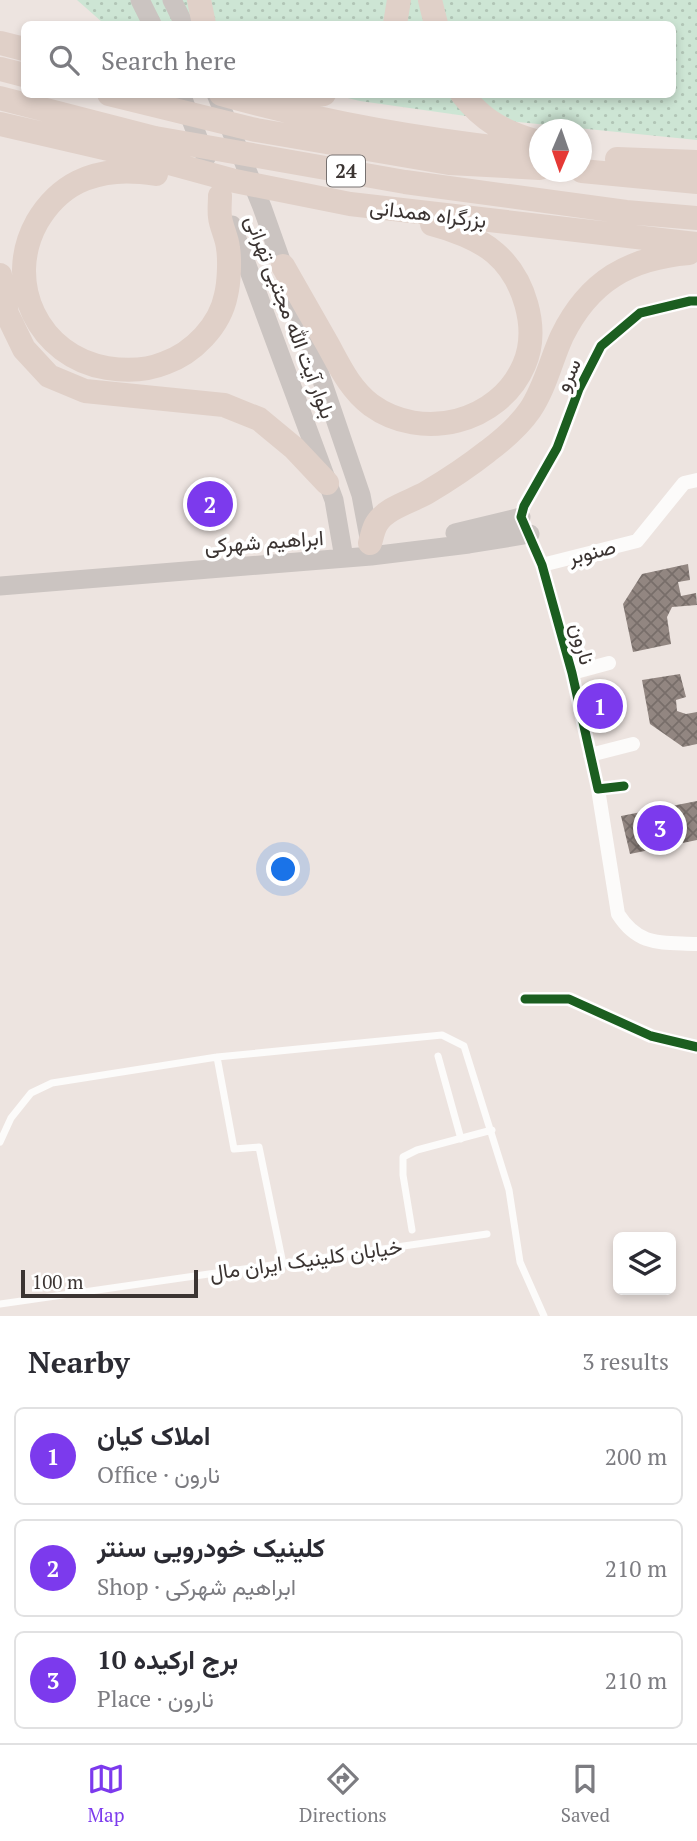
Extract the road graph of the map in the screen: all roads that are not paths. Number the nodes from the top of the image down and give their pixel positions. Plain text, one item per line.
1 (140, 0) edge
2 (172, 0) edge
3 (199, 0) edge
4 (399, 0) edge
5 (430, 0) edge
6 (150, 21) edge
7 (182, 21) edge
8 (203, 21) edge
9 (396, 21) edge
10 (435, 21) edge
11 (0, 69) edge
12 (21, 74) edge
13 (0, 98) edge
14 (126, 98) edge
15 (183, 98) edge
16 (220, 98) edge
17 (233, 98) edge
18 (298, 98) edge
19 (466, 98) edge
20 (245, 101) junction
21 (0, 124) edge
22 (529, 139) edge
23 (529, 151) edge
24 (592, 160) edge
25 (592, 161) edge
26 (697, 162) edge
27 (529, 167) edge
28 (697, 182) edge
29 (228, 189) junction
30 (350, 204) junction
31 (697, 218) edge
32 (697, 244) edge
33 (697, 253) edge
34 (283, 266) junction
35 (0, 275) edge
36 (697, 301) edge
37 (697, 480) edge
38 (327, 483) junction
39 (365, 518) junction
40 (338, 521) junction
41 (526, 525) junction
42 (370, 549) junction
43 (343, 552) junction
44 (542, 565) junction
45 (0, 575) edge
46 (0, 586) edge
47 (609, 663) dead end
48 (572, 673) junction
49 (633, 744) dead end
50 (590, 755) junction
51 (624, 786) dead end
52 (597, 789) junction
53 (697, 944) edge
54 (525, 999) dead end
55 (697, 1047) edge
56 (438, 1056) dead end
57 (217, 1057) junction
58 (492, 1130) junction
59 (461, 1139) junction
60 (0, 1142) edge
61 (412, 1230) dead end
62 (487, 1234) dead end
63 (283, 1264) junction
64 (0, 1304) edge
65 (544, 1316) edge

1 - 6 main road
2 - 7 main road
3 - 8 highway
4 - 9 highway
5 - 10 highway
11 - 12 highway
13 - 31 highway, بزرگراه همدانی / 24
14 - 27 highway, 24
15 - 29 main road, بلوار آیت الله مجتبی تهرانی
16 - 34 main road, بلوار آیت الله مجتبی تهرانی
17 - 20 highway
18 - 20 highway
19 - 22 highway
20 - 23 highway
21 - 29 highway, بزرگراه همدانی
24 - 26 highway
25 - 28 highway
29 - 29 highway
29 - 30 highway, بزرگراه همدانی
29 - 38 main road, بلوار آیت الله مجتبی تهرانی
30 - 32 highway, بزرگراه همدانی
30 - 34 highway
33 - 42 highway
34 - 39 main road, بلوار آیت الله مجتبی تهرانی
35 - 38 highway
36 - 41 street, سرو
37 - 44 street, صنوبر
38 - 40 main road, بلوار آیت الله مجتبی تهرانی
39 - 40 main road
39 - 42 main road, بلوار آیت الله مجتبی تهرانی
40 - 43 main road, بلوار آیت الله مجتبی تهرانی
41 - 42 main road, ابراهیم شهرکی
41 - 44 street, نارون
42 - 43 main road, ابراهیم شهرکی
43 - 45 main road, ابراهیم شهرکی
43 - 46 main road, ابراهیم شهرکی
44 - 48 street, نارون
47 - 48 street
48 - 50 street, نارون
49 - 50 street
50 - 52 street, نارون
51 - 52 street
52 - 53 street, نارون
54 - 55 street
56 - 59 lane
57 - 58 lane
57 - 60 lane
57 - 63 lane
58 - 59 lane
58 - 65 lane
59 - 61 lane
62 - 63 lane, خیابان کلینیک ایران مال
63 - 64 lane, خیابان کلینیک ایران مال

